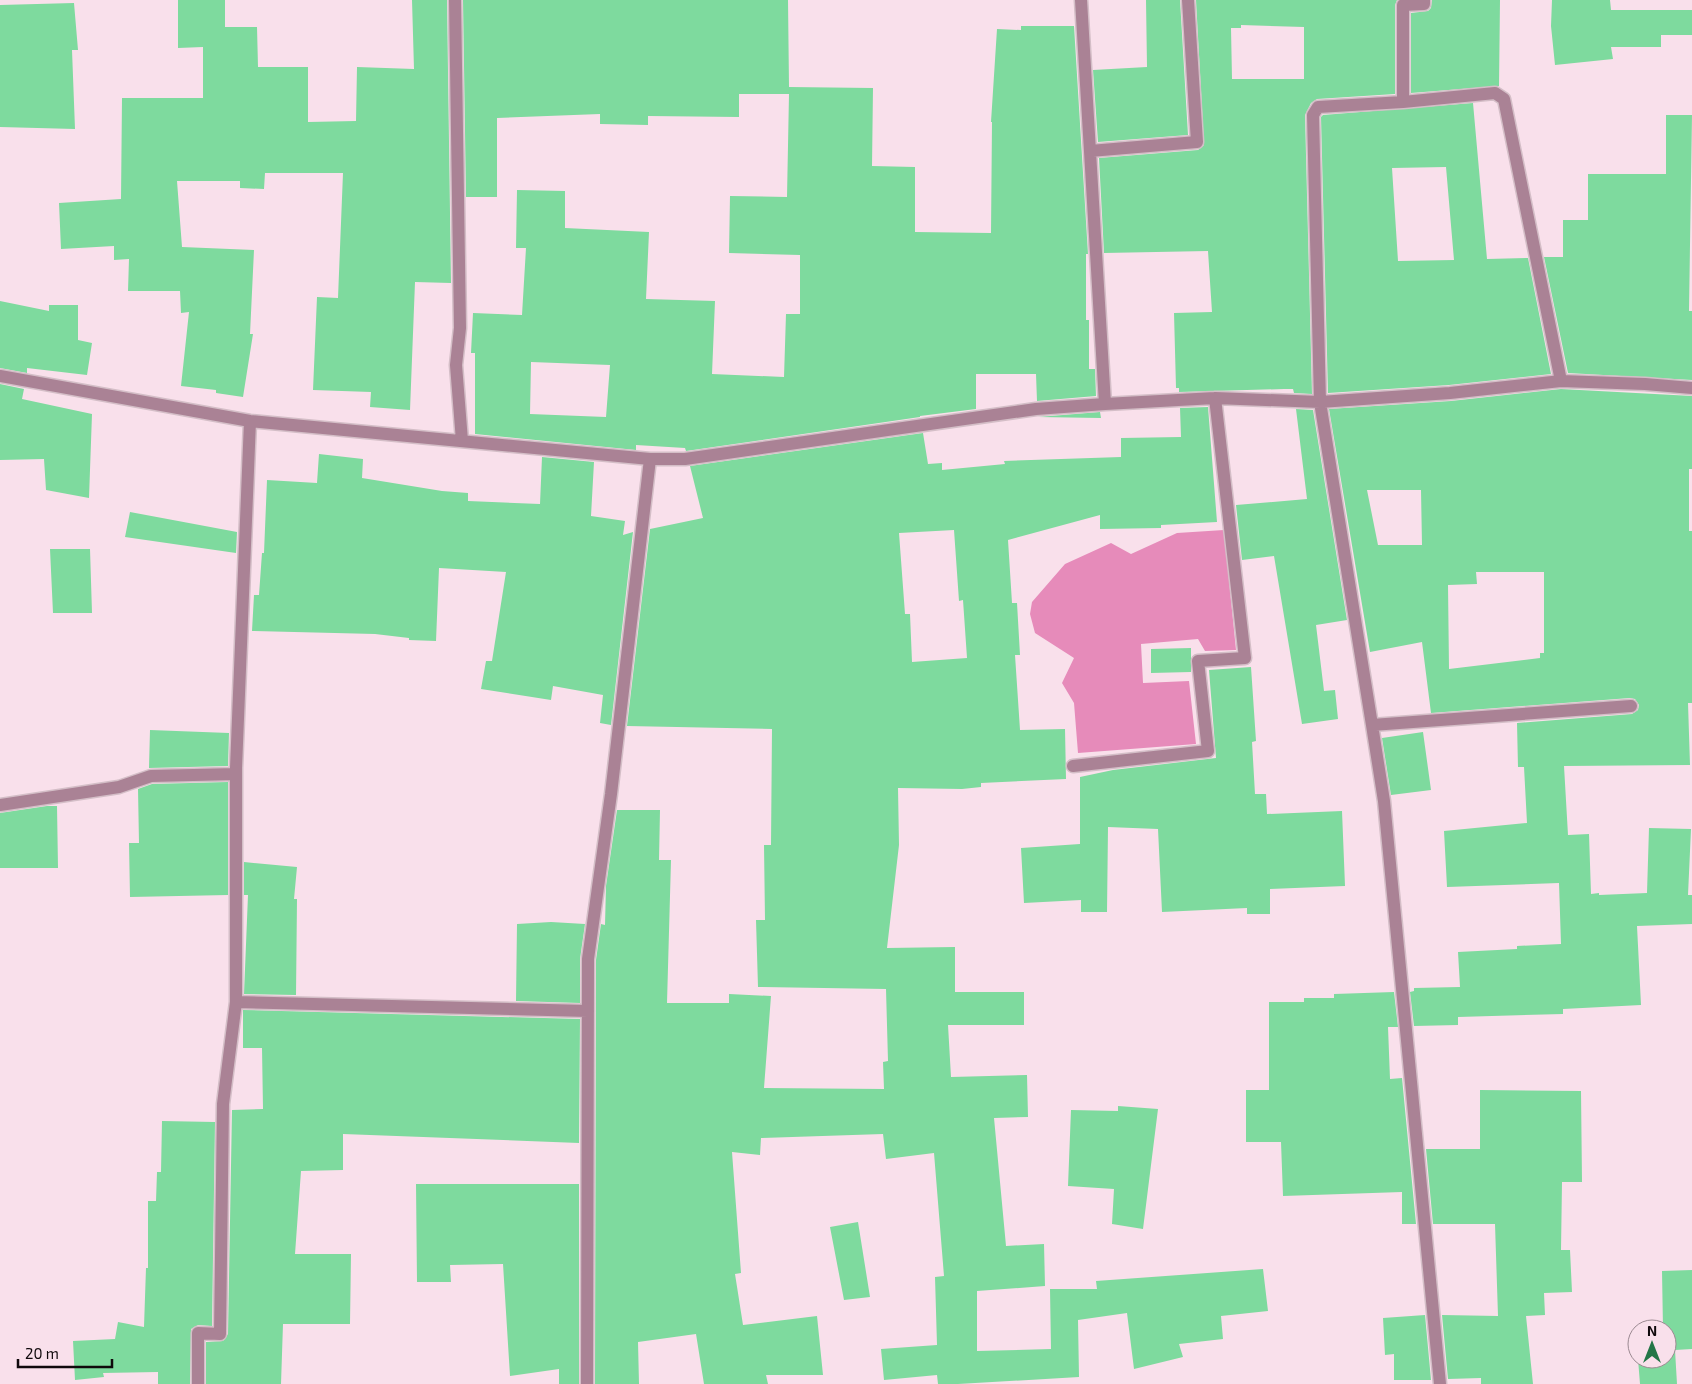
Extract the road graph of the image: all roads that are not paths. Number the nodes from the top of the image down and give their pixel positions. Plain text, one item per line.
1 (455, 0) edge
2 (1081, 0) edge
3 (1188, 0) edge
4 (1424, 0) edge
5 (1403, 102) junction
6 (1090, 151) junction
7 (0, 376) edge
8 (1561, 381) junction
9 (1692, 388) edge
10 (1215, 398) junction
11 (1320, 402) junction
12 (1104, 404) junction
13 (250, 422) junction
14 (462, 441) junction
15 (650, 459) junction
16 (1630, 706) dead end
17 (1372, 725) junction
18 (1073, 766) dead end
19 (236, 774) junction
20 (0, 805) edge
21 (236, 1002) junction
22 (588, 1011) junction
23 (198, 1384) edge
24 (587, 1384) edge
25 (1440, 1384) edge

1 - 14 street
2 - 6 street
3 - 6 street
4 - 5 street
5 - 8 street
5 - 11 street
6 - 12 street
7 - 13 street
8 - 9 street
8 - 11 street
10 - 11 street
10 - 12 street
10 - 18 street
11 - 17 street
12 - 15 street
13 - 14 street
13 - 19 street
14 - 15 street
15 - 22 street
16 - 17 street
17 - 25 street
19 - 20 street
19 - 21 street
21 - 22 street
21 - 23 street
22 - 24 street

